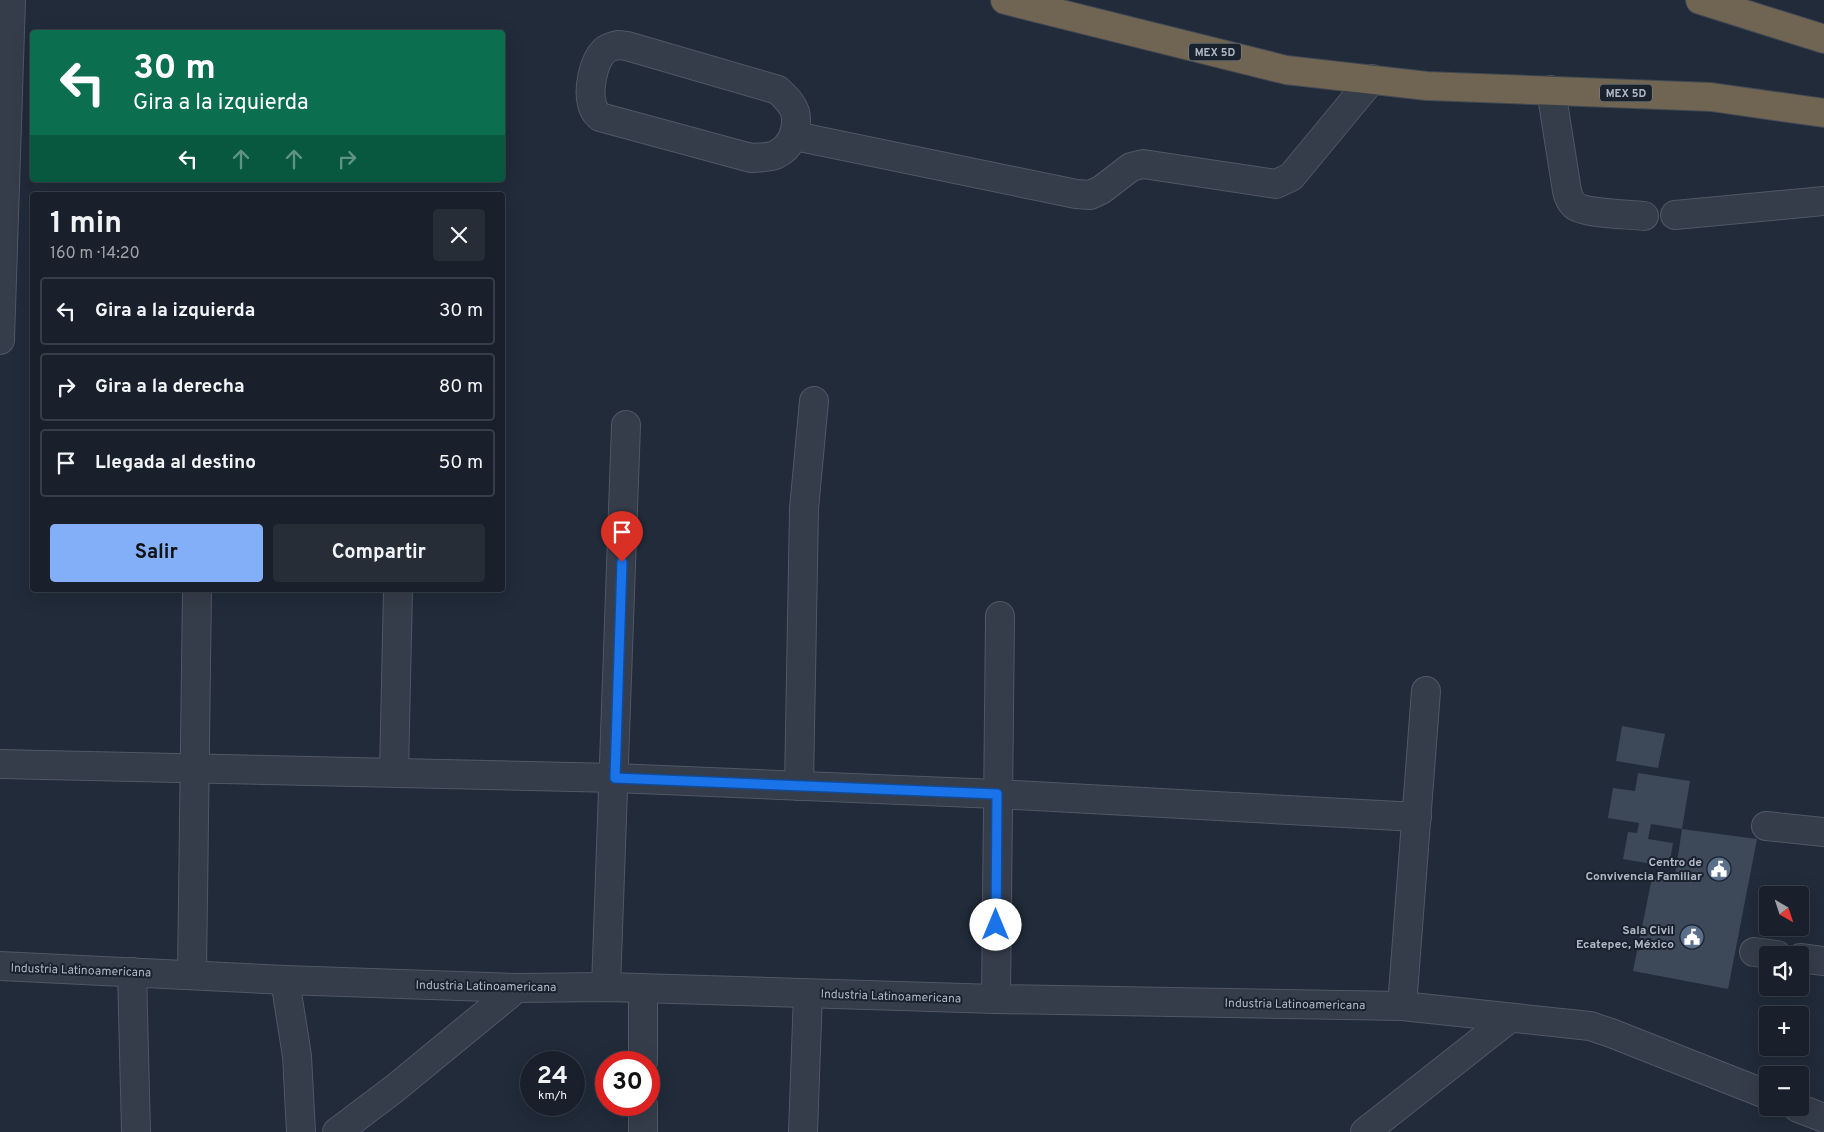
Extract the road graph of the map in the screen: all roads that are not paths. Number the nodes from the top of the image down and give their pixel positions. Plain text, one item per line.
1 (11, 0) edge
2 (1006, 0) edge
3 (1700, 0) edge
4 (1824, 39) edge
5 (1372, 79) junction
6 (1551, 90) junction
7 (1824, 113) edge
8 (795, 136) junction
9 (1824, 201) edge
10 (1675, 215) dead end
11 (1644, 216) dead end
12 (0, 340) edge
13 (814, 401) dead end
14 (626, 425) dead end
15 (197, 592) edge
16 (398, 592) edge
17 (1000, 616) dead end
18 (1426, 691) dead end
19 (0, 764) edge
20 (194, 768) junction
21 (394, 772) junction
22 (615, 778) junction
23 (799, 786) junction
24 (997, 794) junction
25 (1417, 817) junction
26 (1766, 826) dead end
27 (1824, 832) edge
28 (1809, 960) edge
29 (1824, 962) edge
30 (0, 966) edge
31 (132, 972) junction
32 (192, 974) junction
33 (285, 980) junction
34 (606, 987) junction
35 (517, 988) junction
36 (643, 989) junction
37 (808, 994) junction
38 (996, 999) junction
39 (1402, 1006) junction
40 (1510, 1018) junction
41 (643, 1051) edge
42 (1759, 1091) edge
43 (1809, 1112) edge
44 (643, 1116) edge
45 (1824, 1118) edge
46 (136, 1132) edge
47 (301, 1132) edge
48 (336, 1132) edge
49 (643, 1132) edge
50 (803, 1132) edge
51 (1365, 1132) edge

1 - 12 street
2 - 5 highway, MEX 5D
3 - 4 highway
5 - 6 highway, MEX 5D
5 - 8 street
6 - 7 highway, MEX 5D
6 - 11 street
8 - 8 street
9 - 10 street
13 - 23 street
14 - 22 street
15 - 20 street
16 - 21 street
17 - 24 street
18 - 25 street
19 - 20 street
20 - 21 street
20 - 32 street
21 - 22 street
22 - 23 street
22 - 34 street
23 - 24 street
24 - 25 street
24 - 38 street
25 - 39 street
26 - 27 street
28 - 29 street
30 - 31 street, Industria Latinoamericana
31 - 32 street, Industria Latinoamericana
31 - 46 street
32 - 33 street, Industria Latinoamericana
33 - 35 street, Industria Latinoamericana
33 - 47 street
34 - 35 street, Industria Latinoamericana
34 - 36 street, Industria Latinoamericana
35 - 48 street
36 - 37 street, Industria Latinoamericana
36 - 41 street
37 - 38 street, Industria Latinoamericana
37 - 50 street
38 - 39 street, Industria Latinoamericana
39 - 40 street, Industria Latinoamericana
40 - 42 street, Industria Latinoamericana
40 - 51 street
43 - 45 street
44 - 49 street

